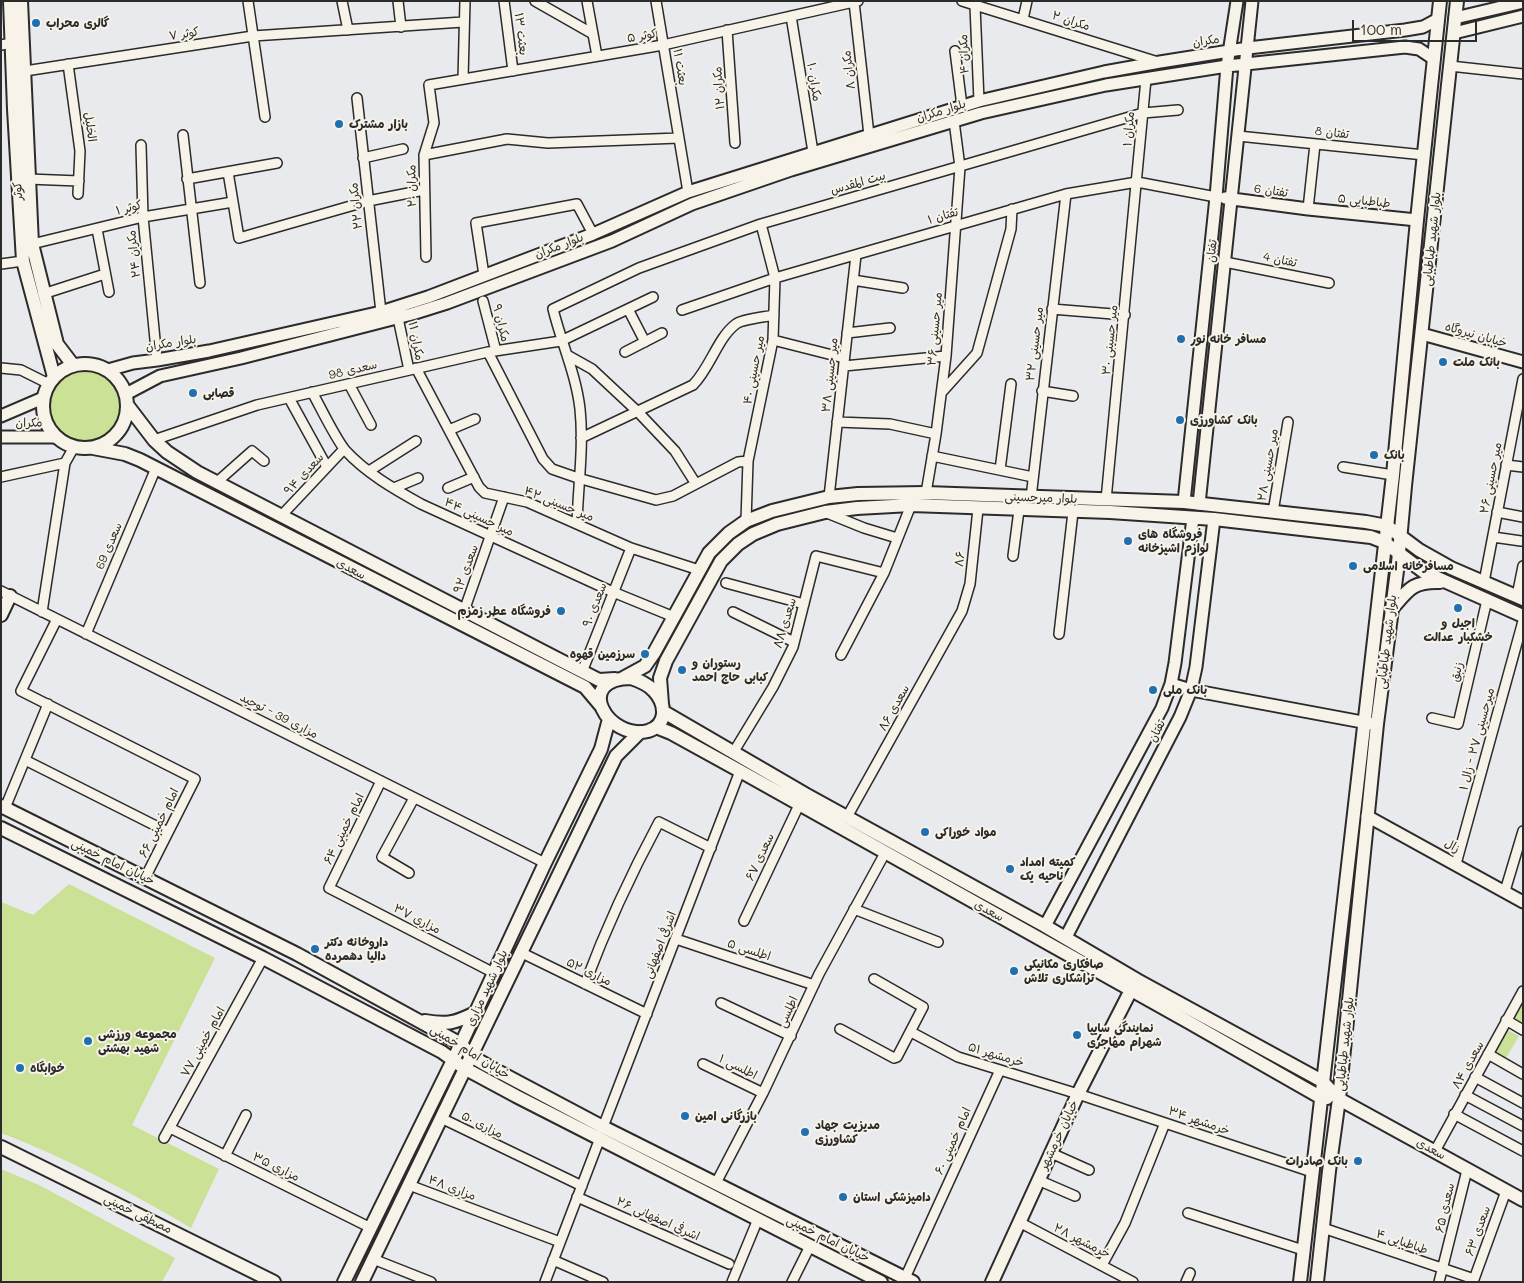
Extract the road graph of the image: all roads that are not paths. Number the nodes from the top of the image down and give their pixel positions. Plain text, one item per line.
1 (10, 1) edge
2 (22, 1) edge
3 (248, 1) edge
4 (342, 1) edge
5 (398, 1) edge
6 (464, 1) edge
7 (504, 1) edge
8 (535, 1) edge
9 (587, 1) edge
10 (656, 1) edge
11 (962, 1) edge
12 (1027, 1) edge
13 (1237, 1) edge
14 (1252, 1) edge
15 (1440, 1) edge
16 (1457, 1) edge
17 (856, 2) edge
18 (1523, 2) edge
19 (975, 6) junction
20 (791, 16) junction
21 (1523, 16) edge
22 (1455, 18) junction
23 (1023, 19) junction
24 (1438, 19) junction
25 (463, 22) junction
26 (401, 27) junction
27 (1418, 27) junction
28 (348, 30) junction
29 (727, 30) junction
30 (1454, 33) junction
31 (593, 34) junction
32 (253, 36) junction
33 (7, 44) edge
34 (664, 45) junction
35 (1248, 48) junction
36 (1420, 49) junction
37 (955, 51) dead end
38 (1229, 51) junction
39 (597, 56) junction
40 (1434, 59) junction
41 (1160, 62) junction
42 (1246, 63) junction
43 (68, 64) junction
44 (1227, 66) junction
45 (1450, 66) junction
46 (25, 71) junction
47 (513, 71) junction
48 (1523, 74) edge
49 (464, 79) junction
50 (1146, 79) junction
51 (429, 85) joint
52 (357, 98) dead end
53 (979, 101) junction
54 (962, 106) junction
55 (1178, 110) dead end
56 (1143, 113) junction
57 (265, 117) dead end
58 (954, 121) junction
59 (869, 135) junction
60 (183, 136) dead end
61 (1238, 136) junction
62 (679, 138) junction
63 (853, 140) junction
64 (735, 143) dead end
65 (1315, 144) junction
66 (141, 145) dead end
67 (403, 149) dead end
68 (813, 152) junction
69 (856, 152) junction
70 (424, 155) junction
71 (1424, 155) junction
72 (363, 158) junction
73 (277, 163) dead end
74 (960, 167) junction
75 (228, 172) junction
76 (28, 179) junction
77 (187, 179) junction
78 (79, 180) junction
79 (1137, 182) junction
80 (424, 190) junction
81 (688, 192) junction
82 (78, 194) dead end
83 (1066, 194) junction
84 (1216, 197) junction
85 (1231, 199) junction
86 (368, 201) junction
87 (233, 202) junction
88 (1012, 209) junction
89 (1308, 209) junction
90 (191, 210) junction
91 (143, 217) junction
92 (1417, 220) junction
93 (761, 224) junction
94 (956, 226) junction
95 (98, 229) junction
96 (594, 234) junction
97 (32, 244) junction
98 (856, 255) junction
99 (426, 258) dead end
100 (23, 261) junction
101 (1225, 262) junction
102 (1, 264) edge
103 (105, 274) junction
104 (484, 275) junction
105 (775, 278) junction
106 (853, 280) junction
107 (200, 283) dead end
108 (1329, 283) dead end
109 (904, 288) dead end
110 (109, 292) dead end
111 (44, 294) junction
112 (653, 297) dead end
113 (483, 301) dead end
114 (628, 309) junction
115 (1052, 309) junction
116 (682, 310) dead end
117 (381, 312) junction
118 (774, 315) junction
119 (1125, 315) junction
120 (398, 318) junction
121 (890, 328) dead end
122 (662, 333) dead end
123 (847, 333) junction
124 (1422, 334) junction
125 (774, 340) junction
126 (561, 341) junction
127 (645, 342) junction
128 (492, 352) junction
129 (625, 352) dead end
130 (567, 355) junction
131 (946, 356) junction
132 (157, 360) junction
133 (844, 362) junction
134 (1523, 362) edge
135 (73, 365) junction
136 (1, 368) edge
137 (412, 369) junction
138 (108, 370) junction
139 (1523, 379) edge
140 (51, 380) junction
141 (349, 384) junction
142 (1011, 384) dead end
143 (1042, 391) junction
144 (312, 392) junction
145 (942, 392) junction
146 (1073, 396) dead end
147 (43, 398) junction
148 (289, 398) junction
149 (127, 400) junction
150 (638, 412) junction
151 (1, 416) edge
152 (475, 419) dead end
153 (837, 422) junction
154 (1288, 422) dead end
155 (370, 425) dead end
156 (449, 430) junction
157 (936, 434) junction
158 (56, 437) junction
159 (1, 438) edge
160 (581, 438) junction
161 (154, 440) junction
162 (416, 442) dead end
163 (74, 447) junction
164 (93, 448) junction
165 (344, 449) junction
166 (932, 456) junction
167 (264, 461) dead end
168 (748, 461) junction
169 (65, 463) junction
170 (1506, 465) junction
171 (327, 467) junction
172 (1343, 467) dead end
173 (1523, 467) edge
174 (156, 468) junction
175 (1000, 470) junction
176 (369, 471) junction
177 (1393, 475) junction
178 (1, 477) edge
179 (474, 477) junction
180 (1033, 477) junction
181 (418, 478) dead end
182 (578, 478) junction
183 (217, 482) junction
184 (696, 484) junction
185 (394, 488) junction
186 (448, 488) dead end
187 (926, 493) junction
188 (504, 497) junction
189 (829, 497) junction
190 (1031, 498) junction
191 (1106, 500) junction
192 (1184, 502) junction
193 (1200, 504) junction
194 (911, 506) junction
195 (978, 509) junction
196 (1019, 510) junction
197 (825, 512) junction
198 (1073, 512) junction
199 (1273, 512) junction
200 (1498, 512) junction
201 (1296, 514) junction
202 (281, 516) junction
203 (1523, 517) edge
204 (1193, 518) junction
205 (1214, 519) junction
206 (746, 521) junction
207 (577, 524) junction
208 (1387, 526) junction
209 (1295, 529) junction
210 (1400, 534) junction
211 (491, 536) junction
212 (1493, 537) junction
213 (897, 538) junction
214 (1521, 541) dead end
215 (1384, 542) junction
216 (631, 548) junction
217 (1399, 553) junction
218 (1013, 556) dead end
219 (1430, 556) junction
220 (1523, 566) edge
221 (699, 570) junction
222 (1424, 572) junction
223 (884, 573) junction
224 (1444, 582) junction
225 (1484, 582) junction
226 (726, 583) dead end
227 (613, 592) junction
228 (6, 593) edge
229 (1520, 598) edge
230 (1487, 600) junction
231 (804, 604) junction
232 (1391, 610) junction
233 (464, 611) junction
234 (962, 611) joint
235 (42, 612) junction
236 (733, 612) dead end
237 (1, 615) edge
238 (1523, 616) edge
239 (674, 617) junction
240 (57, 619) junction
241 (1523, 621) edge
242 (86, 634) junction
243 (1059, 634) dead end
244 (794, 642) junction
245 (840, 656) dead end
246 (582, 672) junction
247 (619, 679) junction
248 (1171, 684) junction
249 (1191, 690) junction
250 (48, 704) junction
251 (601, 706) junction
252 (663, 708) junction
253 (1432, 718) dead end
254 (609, 719) junction
255 (1371, 723) junction
256 (656, 728) junction
257 (640, 732) junction
258 (733, 753) junction
259 (24, 760) junction
260 (740, 771) junction
261 (381, 781) junction
262 (414, 798) junction
263 (799, 805) junction
264 (3, 807) edge
265 (1367, 816) junction
266 (847, 817) junction
267 (1, 828) edge
268 (1523, 830) edge
269 (168, 832) junction
270 (711, 848) junction
271 (886, 852) junction
272 (545, 863) junction
273 (1456, 864) junction
274 (408, 873) dead end
275 (145, 878) junction
276 (329, 888) joint
277 (1505, 891) junction
278 (1523, 902) edge
279 (854, 909) junction
280 (744, 921) dead end
281 (1045, 926) junction
282 (1066, 937) junction
283 (676, 939) junction
284 (938, 942) dead end
285 (520, 952) junction
286 (263, 958) junction
287 (494, 973) junction
288 (874, 979) dead end
289 (585, 984) junction
290 (814, 985) junction
291 (1131, 990) junction
292 (1523, 990) edge
293 (721, 1003) dead end
294 (475, 1013) junction
295 (647, 1014) junction
296 (417, 1020) junction
297 (1506, 1020) junction
298 (840, 1029) dead end
299 (1523, 1030) edge
300 (911, 1032) junction
301 (790, 1036) junction
302 (461, 1044) junction
303 (1488, 1054) junction
304 (471, 1056) junction
305 (453, 1060) junction
306 (703, 1064) dead end
307 (464, 1068) junction
308 (1000, 1070) junction
309 (1523, 1074) edge
310 (1475, 1077) junction
311 (1322, 1081) junction
312 (763, 1093) junction
313 (1078, 1094) junction
314 (1465, 1095) junction
315 (1320, 1097) junction
316 (1340, 1099) junction
317 (1523, 1103) edge
318 (1454, 1114) junction
319 (246, 1116) dead end
320 (440, 1118) junction
321 (1165, 1123) junction
322 (1523, 1126) edge
323 (170, 1128) junction
324 (602, 1133) junction
325 (164, 1138) dead end
326 (1, 1147) edge
327 (1436, 1151) junction
328 (1523, 1151) edge
329 (1051, 1152) junction
330 (226, 1156) junction
331 (1089, 1170) dead end
332 (1467, 1170) junction
333 (1312, 1172) junction
334 (1038, 1180) junction
335 (716, 1183) junction
336 (409, 1185) junction
337 (582, 1186) junction
338 (1506, 1191) junction
339 (1075, 1196) dead end
340 (577, 1197) junction
341 (1523, 1200) edge
342 (1188, 1213) dead end
343 (758, 1219) junction
344 (1019, 1222) junction
345 (371, 1228) junction
346 (1323, 1228) junction
347 (560, 1242) junction
348 (810, 1246) junction
349 (1303, 1250) junction
350 (373, 1259) junction
351 (553, 1260) junction
352 (729, 1264) dead end
353 (1102, 1265) junction
354 (1443, 1269) junction
355 (1190, 1273) dead end
356 (909, 1280) edge
357 (269, 1281) edge
358 (1473, 1281) edge
359 (344, 1282) edge
360 (362, 1282) edge
361 (430, 1282) edge
362 (545, 1282) edge
363 (602, 1282) edge
364 (732, 1282) edge
365 (792, 1282) edge
366 (882, 1282) edge
367 (992, 1282) edge
368 (1133, 1282) edge
369 (1186, 1282) edge
370 (1300, 1282) edge
371 (1317, 1282) edge
372 (1439, 1282) edge

1 - 33 main road, کوثر
2 - 46 main road, کوثر
3 - 32 street
4 - 28 street
5 - 26 street
6 - 25 street
7 - 47 street, بعثت ۱۳
8 - 31 street
9 - 31 street
10 - 34 street, بعثت ۱۱
11 - 19 street
12 - 23 street
13 - 38 street, تفتان
14 - 35 street, تفتان
15 - 24 main road, بلوار شهید طباطبایی
16 - 22 main road, بلوار شهید طباطبایی
17 - 20 street, کوثر ۵
17 - 59 street, مکران ۸
18 - 22 street
19 - 23 street, مکران ۲
19 - 53 street, مکران ۴
20 - 29 street, کوثر ۵
20 - 68 street, مکران ۱۰
21 - 30 street
22 - 30 main road, بلوار شهید طباطبایی
23 - 41 street, مکران ۲
24 - 27 street, مکران
24 - 40 main road, بلوار شهید طباطبایی
25 - 26 street, کوثر ۷
25 - 49 street
26 - 28 street, کوثر ۷
27 - 35 street, مکران
27 - 36 street
28 - 32 street, کوثر ۷
29 - 34 street, کوثر ۵
29 - 64 street, مکران ۱۲
30 - 45 main road, بلوار شهید طباطبایی
31 - 39 street
32 - 43 street, کوثر ۷
32 - 57 street
33 - 100 main road, کوثر
34 - 39 street, کوثر ۵
34 - 62 street, بعثت ۱۱
35 - 38 street, مکران
35 - 42 street, تفتان
36 - 40 street
36 - 42 street
37 - 54 street
38 - 41 street, مکران
38 - 44 street, تفتان
39 - 47 street, کوثر ۵
40 - 71 main road, بلوار شهید طباطبایی
41 - 53 street, مکران
42 - 44 street
42 - 61 street, تفتان
43 - 46 street, کوثر ۷
43 - 78 street, الخلیل
44 - 50 street
44 - 84 street, تفتان
45 - 48 street
45 - 124 main road, بلوار شهید طباطبایی
46 - 76 main road, کوثر
47 - 49 street, کوثر ۵
49 - 51 street, کوثر ۵
50 - 56 street, مکران ۱
50 - 58 street, بلوار مکران
51 - 70 street, مکران ۲۰
52 - 72 street, مکران ۲۲
53 - 54 street, بلوار مکران
54 - 59 street, بلوار مکران
55 - 56 street, بیت المقدس
56 - 74 street, بیت المقدس
56 - 79 street, مکران ۱
58 - 69 street, بلوار مکران
58 - 74 street, میر حسینی ۳۶
59 - 63 street, بلوار مکران
60 - 77 street
61 - 65 street, تفتان 8
61 - 85 street, تفتان
62 - 70 street
62 - 81 street, بعثت ۱۱
63 - 68 street, بلوار مکران
63 - 69 street
65 - 71 street, تفتان 8
65 - 89 street
66 - 91 street, مکران ۲۴
67 - 72 street
68 - 81 street, بلوار مکران
69 - 120 street, بلوار مکران
70 - 80 street, مکران ۲۰
71 - 92 main road, بلوار شهید طباطبایی
72 - 86 street, مکران ۲۲
73 - 75 street
74 - 93 street, بیت المقدس
74 - 94 street, میر حسینی ۳۶
75 - 77 street
75 - 87 street
76 - 78 street
76 - 97 main road, کوثر
77 - 90 street
78 - 82 street, الخلیل
79 - 83 street, تفتان ۱
79 - 84 street, تفتان ۱
79 - 119 street, میر حسینی ۳۰
80 - 86 street
80 - 99 street, مکران ۲۰
81 - 96 street, بلوار مکران
83 - 88 street, تفتان ۱
83 - 115 street, میر حسینی ۳۲
84 - 85 street, تفتان 6
84 - 192 street, تفتان
85 - 89 street, تفتان 6
85 - 101 street, تفتان
86 - 87 street
86 - 117 street, مکران ۲۲
87 - 90 street, کوثر ۱
88 - 94 street, تفتان ۱
88 - 145 street
89 - 92 street, طباطبایی ۵
90 - 91 street, کوثر ۱
90 - 107 street
91 - 95 street, کوثر ۱
91 - 132 street, مکران ۲۴
92 - 177 main road, بلوار شهید طباطبایی
93 - 105 street, میر حسینی ۴۰
93 - 126 street, بیت المقدس
94 - 98 street, تفتان ۱
94 - 131 street, میر حسینی ۳۶
95 - 97 street, کوثر ۱
95 - 103 street
96 - 104 street, بلوار مکران
96 - 104 street
97 - 111 main road, کوثر
98 - 105 street, تفتان ۱
98 - 106 street, میر حسینی ۳۸
100 - 102 street
100 - 140 main road, کوثر
101 - 108 street, تفتان 4
101 - 193 street, تفتان
103 - 110 street
103 - 111 street
104 - 117 street, بلوار مکران
105 - 116 street, تفتان ۱
105 - 118 street, میر حسینی ۴۰
106 - 109 street
106 - 123 street, میر حسینی ۳۸
111 - 135 main road, کوثر
112 - 114 street, سعدی 98
113 - 128 street, مکران ۹
114 - 126 street, سعدی 98
114 - 127 street
115 - 119 street
115 - 143 street, میر حسینی ۳۲
117 - 132 street, بلوار مکران
118 - 125 street, میر حسینی ۴۰
118 - 150 street
119 - 191 street, میر حسینی ۳۰
120 - 137 street, مکران ۱۱
120 - 149 street, بلوار مکران
121 - 123 street
122 - 127 street
123 - 133 street, میر حسینی ۳۸
124 - 134 street, خیابان نیروگاه
124 - 210 main road, بلوار شهید طباطبایی
125 - 133 street
125 - 168 street, میر حسینی ۴۰
126 - 128 street, سعدی 98
126 - 130 street
127 - 129 street
128 - 137 street, سعدی 98
128 - 182 street, مکران ۹
130 - 150 street
130 - 160 street
131 - 133 street
131 - 145 street, میر حسینی ۳۶
132 - 138 street, بلوار مکران
133 - 153 street, میر حسینی ۳۸
135 - 138 main road
135 - 140 main road
136 - 140 street
137 - 141 street, سعدی 98
137 - 156 street, میر حسینی ۴۲
138 - 149 main road
139 - 170 street, میر حسینی ۲۶
140 - 147 main road
141 - 144 street, سعدی 98
141 - 155 street
142 - 175 street
143 - 146 street
143 - 180 street, میر حسینی ۳۲
144 - 148 street, سعدی 98
144 - 165 street, میر حسینی ۴۴
145 - 157 street, میر حسینی ۳۶
147 - 151 street, مکران
147 - 158 main road
148 - 161 street, سعدی 98
148 - 171 street
149 - 161 main road, سعدی
149 - 164 main road
150 - 160 street
150 - 184 street
152 - 156 street
153 - 157 street
153 - 189 street, میر حسینی ۳۸
154 - 199 street, میر حسینی ۲۸
156 - 179 street, میر حسینی ۴۲
157 - 166 street, میر حسینی ۳۶
158 - 159 street, مکران
158 - 163 main road
160 - 182 street
161 - 183 main road, سعدی
162 - 176 street
163 - 164 main road
163 - 169 street
164 - 174 main road, سعدی
165 - 171 street, سعدی ۹۴
165 - 176 street, میر حسینی ۴۴
166 - 175 street
166 - 187 street, میر حسینی ۳۶
167 - 183 street
168 - 184 street, مکران ۹
168 - 206 street, میر حسینی ۴۰
169 - 178 street
169 - 235 street
170 - 173 street
170 - 200 street, میر حسینی ۲۶
171 - 202 street, سعدی ۹۴
172 - 177 street
174 - 242 street, سعدی 69
174 - 251 main road, سعدی
175 - 180 street
176 - 185 street, میر حسینی ۴۴
177 - 208 main road, بلوار شهید طباطبایی
179 - 186 street
179 - 188 street, میر حسینی ۴۲
180 - 190 street, میر حسینی ۳۲
181 - 185 street
182 - 184 street, مکران ۹
182 - 207 street
183 - 202 main road, سعدی
185 - 211 street, میر حسینی ۴۴
187 - 189 main road, بلوار میرحسینی
187 - 190 main road, بلوار میرحسینی
188 - 207 street, میر حسینی ۴۲
188 - 211 street, سعدی ۹۲
189 - 206 main road, بلوار میرحسینی
190 - 191 main road, بلوار میرحسینی
191 - 192 main road, بلوار میرحسینی
192 - 193 main road, بلوار میرحسینی
193 - 199 main road, بلوار میرحسینی
194 - 195 main road, بلوار میرحسینی
194 - 197 main road, بلوار میرحسینی
194 - 213 street
195 - 196 main road, بلوار میرحسینی
195 - 234 street, ۸۶
196 - 198 main road, بلوار میرحسینی
196 - 218 street
197 - 213 street
197 - 252 main road, بلوار میرحسینی
198 - 204 main road, بلوار میرحسینی
198 - 243 street
199 - 201 main road, بلوار میرحسینی
200 - 203 street
200 - 212 street, میر حسینی ۲۶
201 - 208 main road, بلوار میرحسینی
201 - 209 main road
202 - 233 main road, سعدی
204 - 205 main road, بلوار میرحسینی
204 - 248 street, تفتان
205 - 209 main road, بلوار میرحسینی
205 - 249 street, تفتان
206 - 221 main road, بلوار میرحسینی
207 - 216 street, میر حسینی ۴۲
208 - 210 main road, بلوار میرحسینی
208 - 215 main road, بلوار شهید طباطبایی
209 - 215 main road, بلوار میرحسینی
210 - 217 main road, بلوار شهید طباطبایی
210 - 219 main road, بلوار میرحسینی
211 - 227 street, میر حسینی ۴۴
211 - 233 street, سعدی ۹۲
212 - 214 street
212 - 225 street, میر حسینی ۲۶
213 - 223 street
215 - 217 main road, بلوار میرحسینی
215 - 255 main road, بلوار شهید طباطبایی
216 - 221 street, میر حسینی ۴۲
216 - 227 street, سعدی ۹۰
217 - 222 main road, بلوار میرحسینی
217 - 232 main road, بلوار شهید طباطبایی
219 - 222 main road
219 - 225 main road, بلوار میرحسینی
220 - 229 street
221 - 239 main road, بلوار میرحسینی
222 - 224 main road, بلوار میرحسینی
223 - 231 street, سعدی ۸۸
223 - 245 street
224 - 230 main road, بلوار میرحسینی
224 - 232 main road
225 - 229 main road, بلوار میرحسینی
226 - 231 street
227 - 239 street, میر حسینی ۴۴
227 - 246 street, سعدی ۹۰
228 - 235 street, مزاری 39 - توحید
228 - 237 main road
230 - 238 main road, بلوار میرحسینی
230 - 253 street, زنبق
231 - 244 street, سعدی ۸۸
232 - 255 main road, بلوار شهید طباطبایی
233 - 246 main road, سعدی
234 - 266 street, سعدی ۸۶
235 - 240 street, مزاری 39 - توحید
236 - 244 street
239 - 247 main road, بلوار میرحسینی
240 - 242 street, مزاری 39 - توحید
240 - 250 street
241 - 273 street, میرحسینی ۲۷ - زال ۱
242 - 261 street, مزاری 39 - توحید
244 - 258 street, سعدی ۸۸
246 - 247 main road, سعدی
247 - 251 main road
247 - 252 main road
248 - 249 street
248 - 281 street, تفتان
249 - 255 street
249 - 282 street, تفتان
250 - 259 street
250 - 269 street, امام خمینی ۶۶
251 - 254 main road
252 - 256 main road
252 - 258 main road, سعدی
254 - 257 main road
254 - 272 main road, بلوار شهید مزاری
255 - 265 main road, بلوار شهید طباطبایی
255 - 311 main road, بلوار شهید طباطبایی
256 - 257 main road
256 - 260 main road, سعدی
257 - 285 main road, بلوار شهید مزاری
258 - 266 main road, سعدی
259 - 264 street
259 - 269 street
260 - 263 main road, سعدی
260 - 270 street, اشرفی اصفهانی
261 - 262 street, مزاری 39 - توحید
261 - 276 street, امام خمینی ۶۴
262 - 272 street, مزاری 39 - توحید
262 - 274 street
263 - 271 main road, سعدی
263 - 280 street, سعدی ۶۷
264 - 275 main road, خیابان امام خمینی
265 - 273 street, زال
265 - 316 main road, بلوار شهید طباطبایی
266 - 281 main road, سعدی
267 - 286 main road, خیابان امام خمینی
268 - 277 street
269 - 275 street, امام خمینی ۶۶
270 - 283 street, اشرفی اصفهانی
270 - 289 street
271 - 279 street, اطلسی
271 - 291 main road, سعدی
272 - 287 main road, بلوار شهید مزاری
273 - 277 street, زال
275 - 296 main road, خیابان امام خمینی
276 - 287 street, مزاری ۳۷
277 - 278 street, زال
279 - 284 street
279 - 290 street, اطلسی
281 - 282 main road, سعدی
282 - 311 main road, سعدی
283 - 290 street, اطلسی ۵
283 - 295 street, اشرفی اصفهانی
285 - 289 street, مزاری ۵۲
285 - 304 main road, بلوار شهید مزاری
286 - 305 main road, خیابان امام خمینی
286 - 323 street, امام خمینی ۷۷
287 - 294 main road, بلوار شهید مزاری
288 - 300 street
289 - 295 street, مزاری ۵۲
290 - 301 street, اطلسی
291 - 313 main road, خیابان خرمشهر
291 - 315 main road, سعدی
292 - 297 street, سعدی ۸۴
293 - 301 street
294 - 296 main road
294 - 302 main road, بلوار شهید مزاری
295 - 324 street, اشرفی اصفهانی
296 - 302 main road, خیابان امام خمینی
297 - 299 street
297 - 303 street, سعدی ۸۴
298 - 300 street
300 - 308 street, خرمشهر ۵۱
301 - 312 street, اطلسی
302 - 304 main road, خیابان امام خمینی
302 - 305 main road, بلوار شهید مزاری
303 - 309 street
303 - 310 street, سعدی ۸۴
304 - 307 main road, بلوار شهید مزاری
304 - 324 main road, خیابان امام خمینی
305 - 307 main road, خیابان امام خمینی
305 - 345 main road, بلوار شهید مزاری
306 - 312 street, اطلسی ۱
307 - 320 main road, بلوار شهید مزاری
307 - 324 main road, خیابان امام خمینی
308 - 313 street, خرمشهر ۵۱
308 - 356 street, امام خمینی ۶۰
310 - 314 street, سعدی ۸۴
310 - 317 street
311 - 315 main road, بلوار شهید طباطبایی
311 - 316 main road, سعدی
312 - 335 street, اطلسی
313 - 321 street, خرمشهر ۳۴
313 - 329 main road, خیابان خرمشهر
314 - 318 street, سعدی ۸۴
314 - 322 street
315 - 316 main road
315 - 333 main road, بلوار شهید طباطبایی
316 - 327 main road, سعدی
316 - 346 main road, بلوار شهید طباطبایی
318 - 327 street, سعدی ۸۴
318 - 328 street
319 - 330 street
320 - 336 main road, بلوار شهید مزاری
320 - 337 street, مزاری ۵۰
321 - 333 street, خرمشهر ۳۴
321 - 353 street
323 - 325 street, امام خمینی ۷۷
323 - 330 street, مزاری ۳۵
324 - 335 main road, خیابان امام خمینی
324 - 337 street, اشرفی اصفهانی
324 - 343 main road, خیابان امام خمینی
326 - 357 main road, مصطفی خمینی
327 - 332 main road, سعدی
329 - 331 street
329 - 334 main road, خیابان خرمشهر
330 - 345 street, مزاری ۳۵
332 - 338 main road, سعدی
332 - 354 street, سعدی ۶۵
333 - 349 main road, بلوار شهید طباطبایی
334 - 339 street
334 - 344 main road, خیابان خرمشهر
335 - 356 main road, خیابان امام خمینی
336 - 347 street, مزاری ۴۸
336 - 350 main road, بلوار شهید مزاری
337 - 340 street, اشرفی اصفهانی
338 - 341 main road, سعدی
338 - 358 street, سعدی ۶۳
340 - 347 street, اشرفی اصفهانی
340 - 352 street, اشرفی اصفهانی ۲۶
342 - 349 street
343 - 348 main road, خیابان امام خمینی
343 - 364 street
344 - 353 street, خرمشهر ۲۸
344 - 367 main road, خیابان خرمشهر
345 - 359 main road, بلوار شهید مزاری
346 - 354 street, طباطبایی ۴
346 - 371 main road, بلوار شهید طباطبایی
347 - 351 street, اشرفی اصفهانی
348 - 365 street
348 - 366 main road, خیابان امام خمینی
349 - 370 main road, بلوار شهید طباطبایی
350 - 360 main road, بلوار شهید مزاری
350 - 361 street
351 - 362 street, اشرفی اصفهانی
351 - 363 street
353 - 368 street, خرمشهر ۲۸
354 - 358 street, طباطبایی ۴
354 - 372 street, سعدی ۶۵
355 - 369 street

